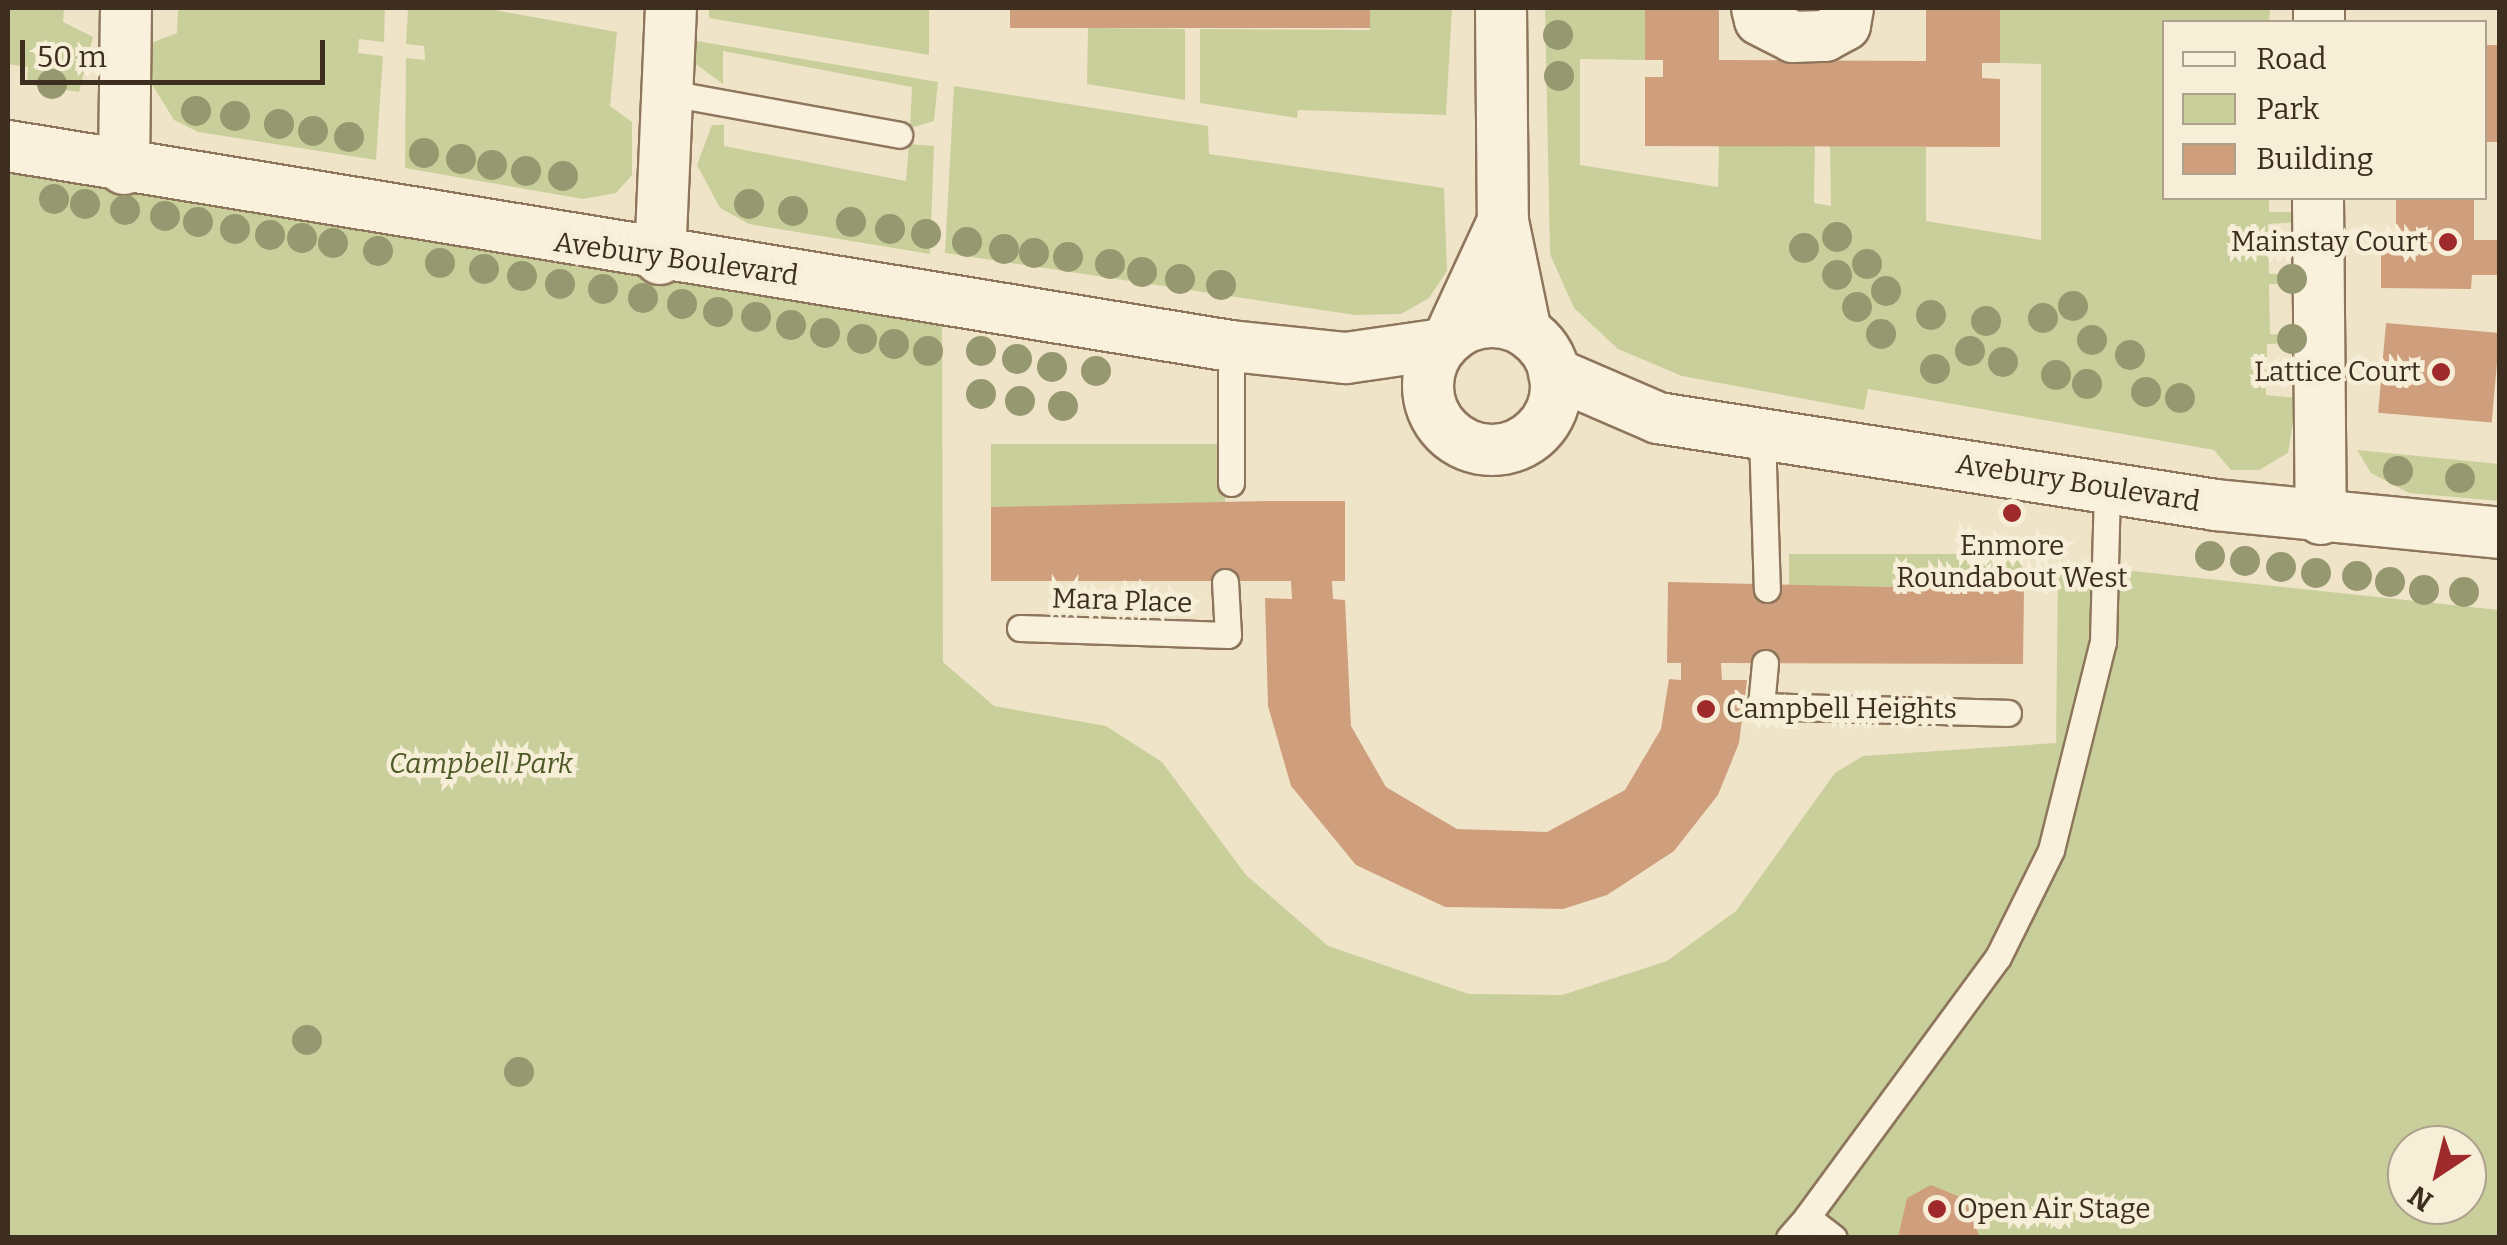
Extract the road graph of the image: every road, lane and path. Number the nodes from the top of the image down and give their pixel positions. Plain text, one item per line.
1 (126, 8) edge
2 (671, 8) edge
3 (1501, 8) edge
4 (1756, 8) edge
5 (1848, 8) edge
6 (670, 93) junction
7 (899, 135) dead end
8 (8, 146) edge
9 (124, 169) junction
10 (2318, 200) edge
11 (1504, 221) junction
12 (660, 259) junction
13 (1526, 332) junction
14 (1446, 341) junction
15 (1231, 346) junction
16 (1346, 358) junction
17 (1554, 372) junction
18 (1658, 418) junction
19 (1437, 421) junction
20 (1762, 434) junction
21 (1533, 436) junction
22 (1231, 483) dead end
23 (2107, 488) junction
24 (2321, 519) junction
25 (2500, 533) edge
26 (1225, 582) dead end
27 (1767, 589) dead end
28 (1020, 628) dead end
29 (1765, 663) dead end
30 (2008, 713) dead end
31 (1808, 1218) junction
32 (1789, 1238) edge
33 (1834, 1238) edge

1 - 9 street
2 - 6 street
3 - 11 street
4 - 5 street
6 - 7 lane
6 - 12 street
8 - 9 street, Avebury Boulevard
9 - 12 street, Avebury Boulevard
10 - 24 street
11 - 13 street
11 - 14 street
12 - 15 street, Avebury Boulevard
13 - 14 street
13 - 17 street
14 - 16 street, Avebury Boulevard
14 - 19 street
15 - 16 street, Avebury Boulevard
15 - 22 lane
16 - 19 street, Avebury Boulevard
17 - 18 street, Avebury Boulevard
17 - 21 street
18 - 20 street, Avebury Boulevard
18 - 21 street, Avebury Boulevard
19 - 21 street
20 - 23 street, Avebury Boulevard
20 - 27 lane
23 - 24 street, Avebury Boulevard
23 - 31 lane
24 - 25 street, Avebury Boulevard
26 - 28 lane, Mara Place
29 - 30 lane
31 - 32 lane
31 - 33 lane

